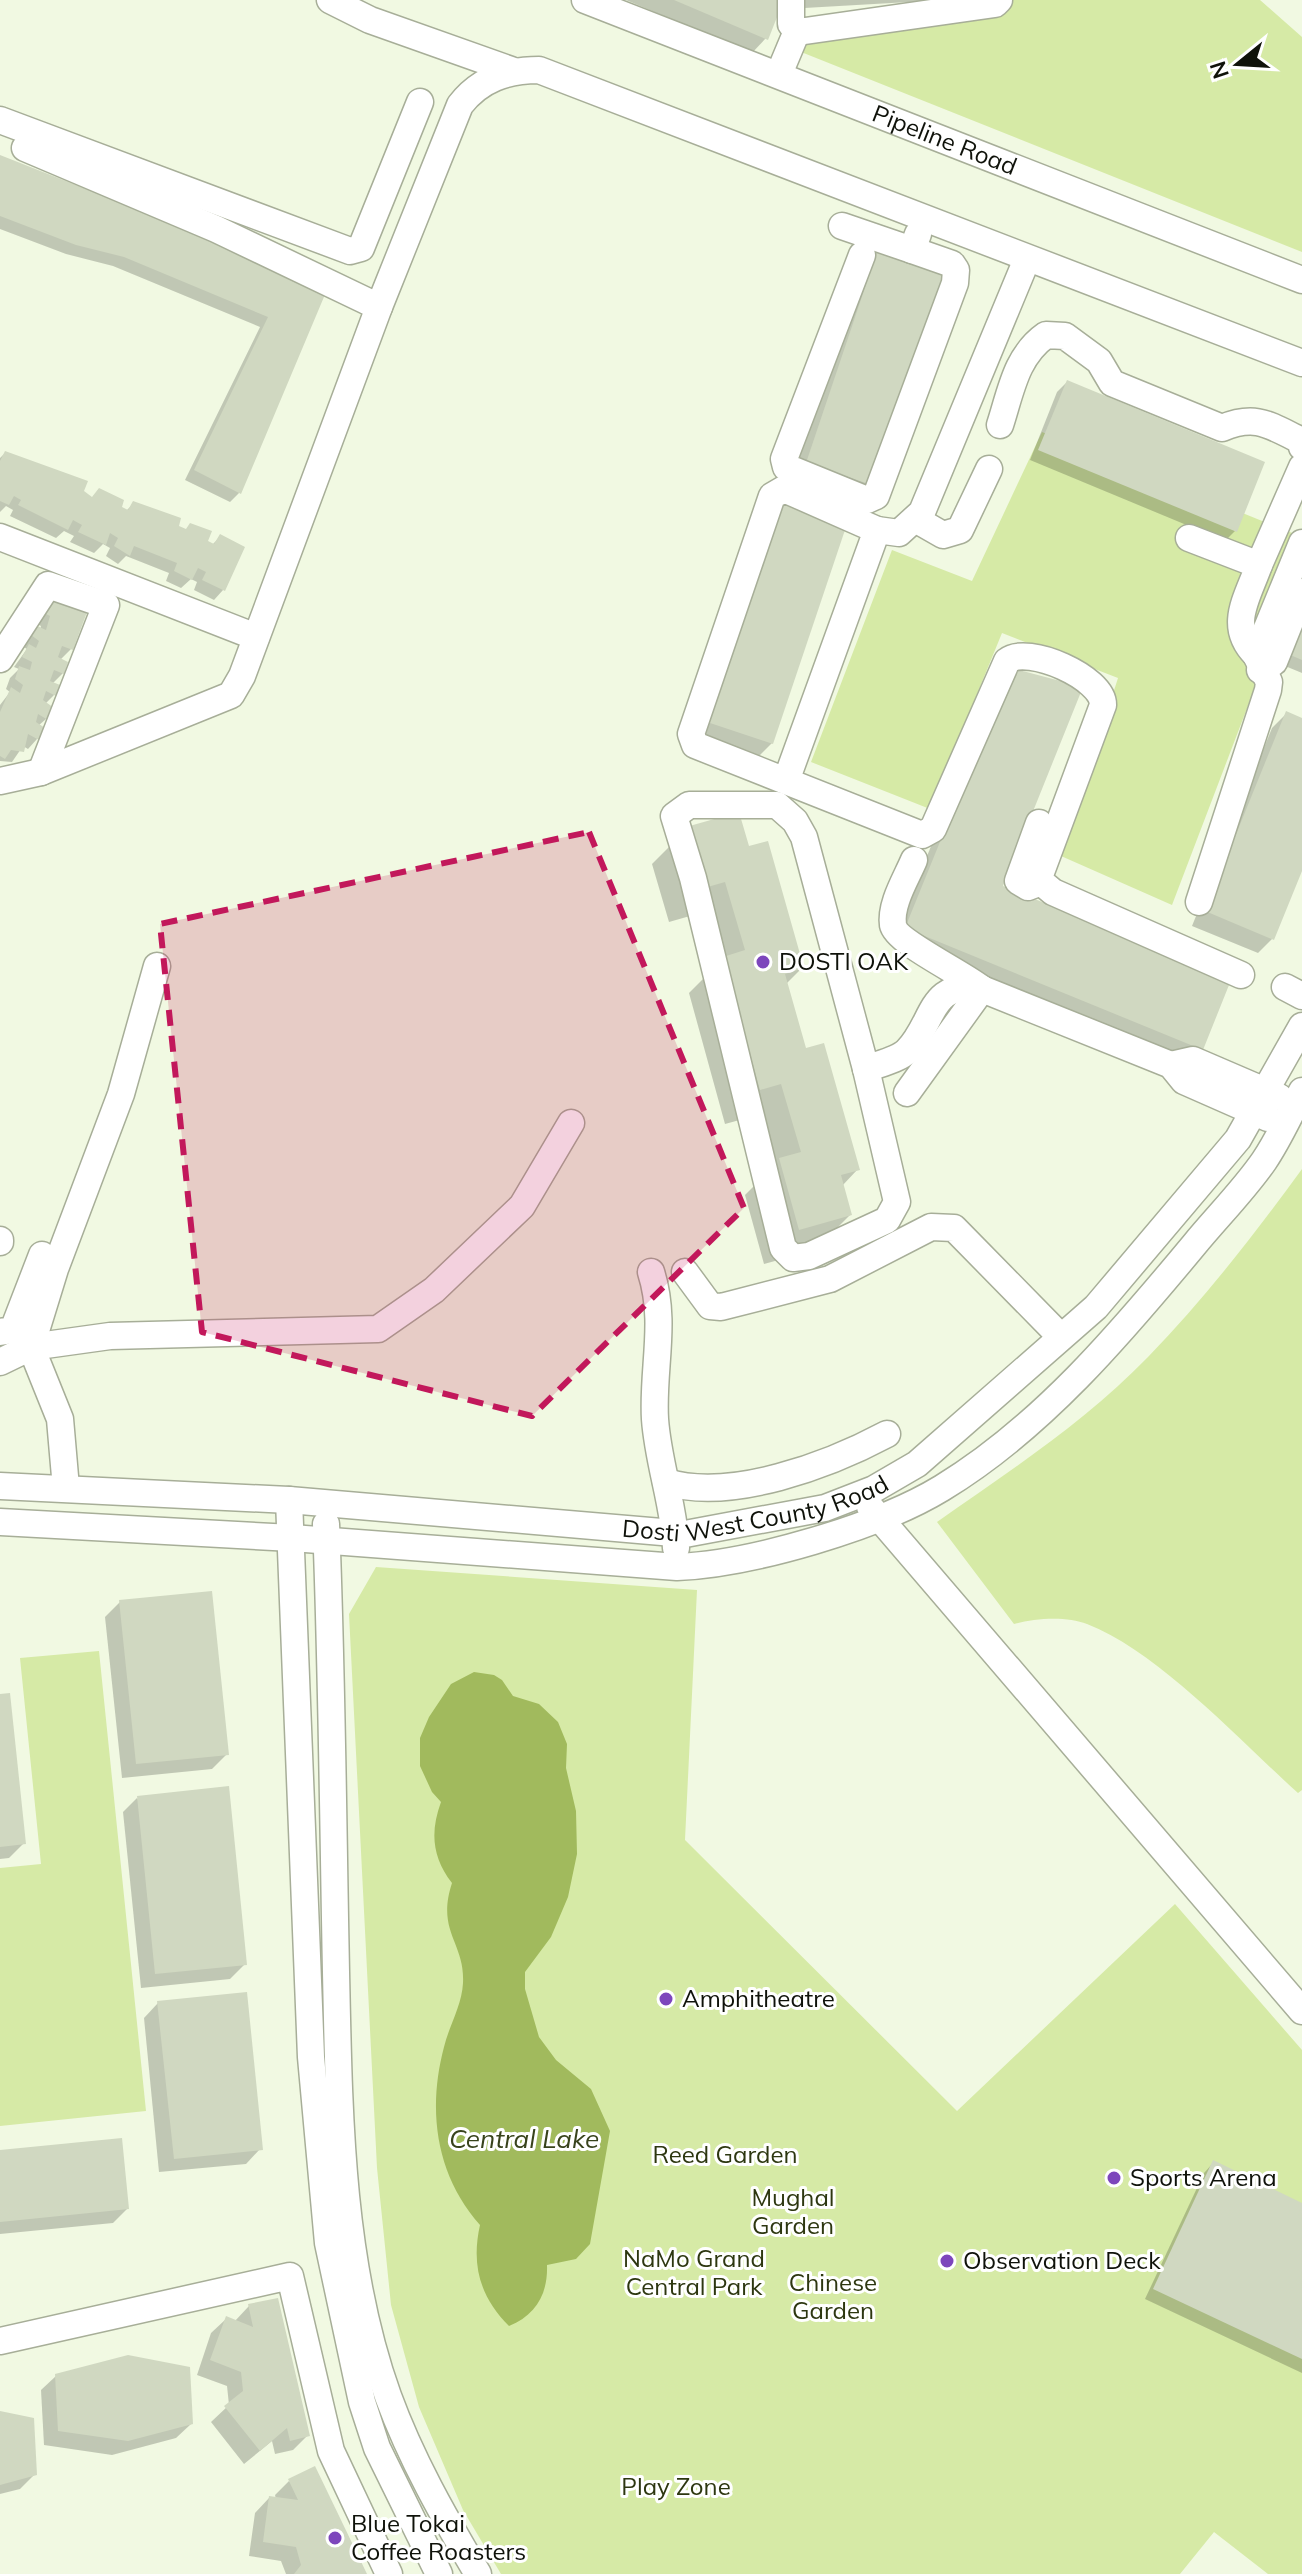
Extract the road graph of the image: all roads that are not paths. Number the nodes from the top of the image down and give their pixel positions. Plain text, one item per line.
1 (330, 0) edge
2 (585, 0) edge
3 (791, 0) edge
4 (999, 0) edge
5 (797, 31) junction
6 (511, 70) junction
7 (779, 74) junction
8 (420, 102) dead end
9 (0, 120) edge
10 (0, 137) edge
11 (379, 207) junction
12 (924, 220) junction
13 (414, 222) junction
14 (842, 226) dead end
15 (912, 250) junction
16 (862, 255) dead end
17 (1027, 259) junction
18 (1302, 280) edge
19 (379, 307) junction
20 (1302, 363) edge
21 (1000, 425) dead end
22 (1302, 447) edge
23 (1302, 467) edge
24 (989, 469) dead end
25 (915, 519) junction
26 (877, 530) junction
27 (0, 537) edge
28 (1189, 538) dead end
29 (1302, 543) edge
30 (1259, 565) junction
31 (1302, 592) edge
32 (256, 637) junction
33 (0, 659) edge
34 (1258, 662) junction
35 (41, 772) junction
36 (0, 781) edge
37 (786, 781) junction
38 (1039, 823) dead end
39 (914, 860) dead end
40 (1041, 882) junction
41 (1199, 902) dead end
42 (157, 966) dead end
43 (1241, 975) dead end
44 (982, 989) junction
45 (1302, 1026) edge
46 (866, 1069) junction
47 (907, 1093) dead end
48 (1260, 1101) junction
49 (1294, 1107) edge
50 (571, 1123) dead end
51 (42, 1255) dead end
52 (651, 1272) dead end
53 (685, 1272) dead end
54 (0, 1332) edge
55 (1061, 1337) junction
56 (31, 1347) junction
57 (0, 1362) edge
58 (887, 1434) dead end
59 (666, 1482) junction
60 (0, 1486) edge
61 (66, 1488) junction
62 (857, 1496) junction
63 (289, 1500) junction
64 (325, 1502) junction
65 (880, 1515) junction
66 (0, 1522) edge
67 (675, 1533) junction
68 (292, 1538) junction
69 (327, 1541) junction
70 (677, 1567) junction
71 (1302, 2011) edge
72 (311, 2057) junction
73 (338, 2059) junction
74 (338, 2250) junction
75 (290, 2276) junction
76 (0, 2341) edge
77 (403, 2434) junction
78 (377, 2448) junction
79 (389, 2574) edge
80 (439, 2574) edge
81 (478, 2574) edge

1 - 6 street
2 - 7 street, Pipeline Road
3 - 5 street
4 - 5 street
5 - 7 street
6 - 12 street
6 - 13 street
7 - 18 street, Pipeline Road
8 - 11 street
9 - 11 street
10 - 19 street
11 - 13 street
12 - 15 street
12 - 17 street
13 - 19 street
14 - 15 street
15 - 16 street
17 - 20 street
17 - 25 street
19 - 32 street
21 - 22 street
23 - 30 street
24 - 25 street
25 - 26 street
26 - 37 street
26 - 37 street
27 - 32 street
28 - 30 street
29 - 34 street
30 - 34 street
31 - 34 street
32 - 35 street
33 - 35 street
34 - 41 street
35 - 36 street
37 - 40 street
38 - 40 street
39 - 44 street
40 - 43 street
42 - 56 street
44 - 46 street
44 - 47 street
44 - 48 street
45 - 48 street, Dosti West County Road
46 - 46 street
48 - 49 street
48 - 55 street, Dosti West County Road
49 - 65 street, Dosti West County Road
50 - 56 street
51 - 54 street
52 - 59 street
53 - 55 street
55 - 62 street, Dosti West County Road
56 - 57 street
56 - 61 street
58 - 59 street
59 - 67 street
60 - 61 street, Dosti West County Road
61 - 63 street, Dosti West County Road
62 - 65 street
62 - 67 street, Dosti West County Road
63 - 64 street, Dosti West County Road
63 - 68 street
64 - 67 street, Dosti West County Road
64 - 69 street
65 - 70 street, Dosti West County Road
65 - 71 street
66 - 68 street, Dosti West County Road
67 - 70 street
68 - 69 street, Dosti West County Road
68 - 72 street
69 - 70 street, Dosti West County Road
69 - 73 street
72 - 73 street
72 - 74 street
73 - 74 street
74 - 75 street
74 - 77 street
74 - 78 street
75 - 76 street
75 - 79 street
77 - 78 street
77 - 81 street
78 - 80 street

